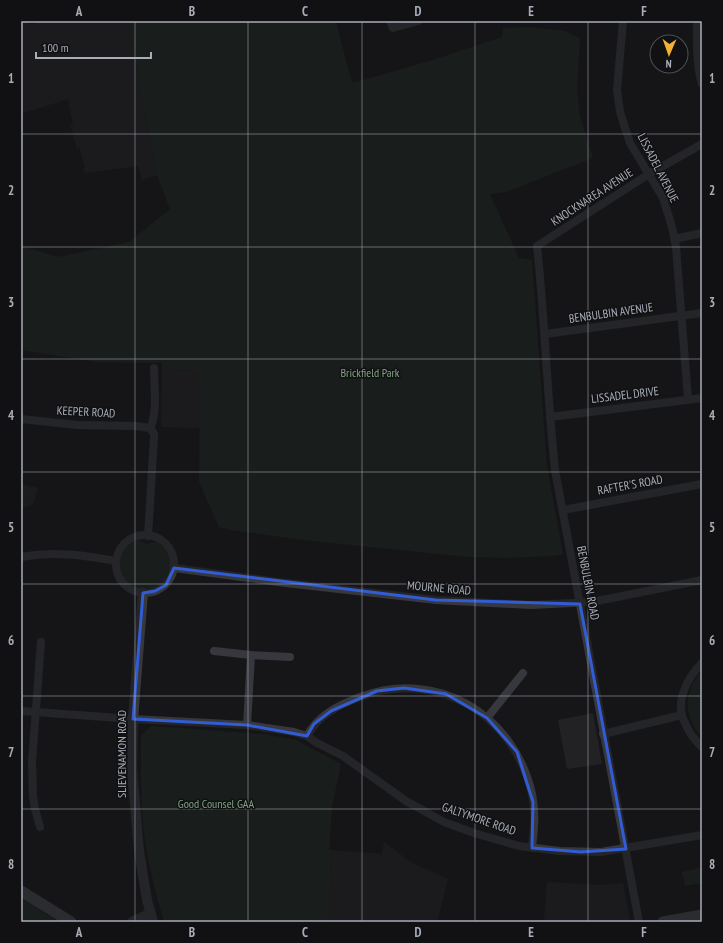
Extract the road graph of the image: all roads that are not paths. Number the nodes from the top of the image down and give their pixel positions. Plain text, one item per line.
1 (390, 21) edge
2 (418, 21) edge
3 (623, 21) edge
4 (697, 21) edge
5 (702, 84) edge
6 (702, 144) edge
7 (649, 174) junction
8 (702, 233) edge
9 (674, 239) junction
10 (537, 246) joint
11 (702, 313) edge
12 (681, 315) junction
13 (545, 334) junction
14 (154, 368) dead end
15 (702, 398) edge
16 (688, 399) junction
17 (550, 417) junction
18 (21, 419) edge
19 (150, 428) junction
20 (702, 484) edge
21 (563, 510) junction
22 (148, 536) junction
23 (21, 557) edge
24 (116, 561) junction
25 (174, 568) junction
26 (702, 580) edge
27 (143, 593) junction
28 (580, 604) junction
29 (41, 642) dead end
30 (214, 651) dead end
31 (251, 655) junction
32 (290, 657) dead end
33 (702, 663) edge
34 (523, 673) dead end
35 (21, 711) edge
36 (36, 712) junction
37 (682, 715) junction
38 (487, 718) junction
39 (133, 719) junction
40 (247, 725) junction
41 (603, 734) junction
42 (307, 736) junction
43 (702, 747) edge
44 (40, 827) dead end
45 (702, 835) edge
46 (532, 848) junction
47 (626, 849) junction
48 (21, 891) edge
49 (702, 915) edge
50 (152, 918) edge
51 (71, 922) edge
52 (132, 922) edge
53 (639, 922) edge
54 (663, 922) edge

1 - 2 street
3 - 7 street, LISSADEL AVENUE
4 - 5 street
6 - 7 street, KNOCKNAREA AVENUE
7 - 9 street, LISSADEL AVENUE
7 - 10 street, KNOCKNAREA AVENUE
8 - 9 street
9 - 12 street, LISSADEL AVENUE
10 - 13 street, BENBULBIN ROAD
11 - 12 street, BENBULBIN AVENUE
12 - 13 street, BENBULBIN AVENUE
12 - 16 street, LISSADEL AVENUE
13 - 17 street, BENBULBIN ROAD
14 - 19 street
15 - 16 street, LISSADEL DRIVE
16 - 17 street, LISSADEL DRIVE
17 - 21 street, BENBULBIN ROAD
18 - 19 street, KEEPER ROAD
19 - 22 street
20 - 21 street, RAFTER'S ROAD
21 - 28 street, BENBULBIN ROAD
22 - 24 street
22 - 25 street
23 - 24 street
24 - 27 street
25 - 27 street
25 - 28 street, MOURNE ROAD
26 - 28 street, MOURNE ROAD
27 - 39 street, SLIEVENAMON ROAD
28 - 41 street, BENBULBIN ROAD
29 - 36 street
30 - 31 street
31 - 32 street
31 - 40 street
33 - 37 street
34 - 38 street
35 - 36 street, GALTYMORE ROAD
36 - 39 street, GALTYMORE ROAD
36 - 44 street
37 - 41 street
37 - 43 street
38 - 42 street
38 - 46 street
39 - 40 street, GALTYMORE ROAD
39 - 50 street, SLIEVENAMON ROAD
40 - 42 street, GALTYMORE ROAD
41 - 47 street, BENBULBIN ROAD
42 - 46 street, GALTYMORE ROAD
45 - 47 street, GALTYMORE ROAD
46 - 47 street, GALTYMORE ROAD
47 - 53 street, BENBULBIN ROAD
48 - 51 main road
49 - 54 main road
50 - 52 street, SLIEVENAMON ROAD

